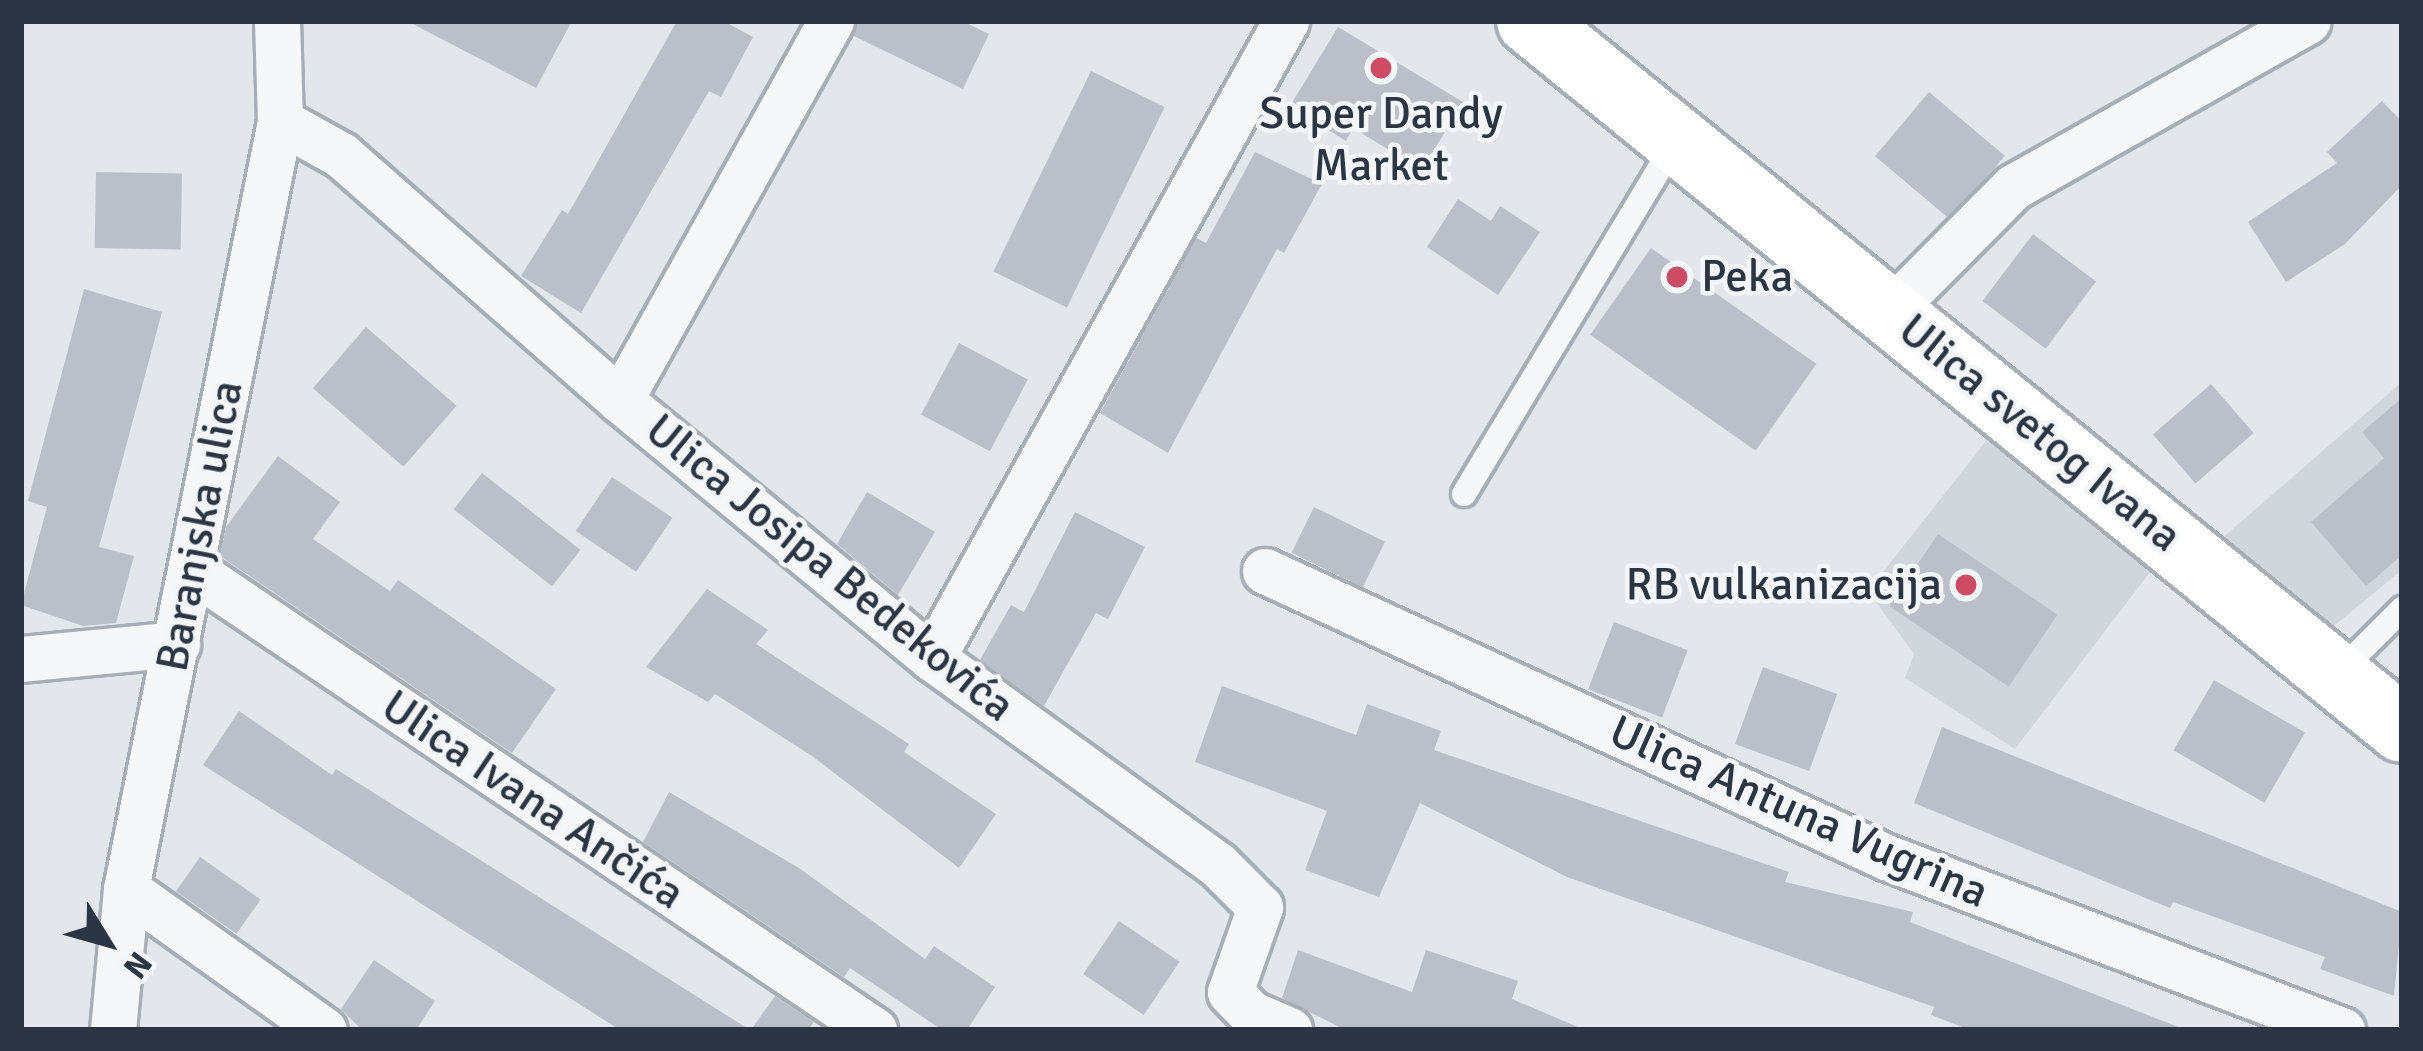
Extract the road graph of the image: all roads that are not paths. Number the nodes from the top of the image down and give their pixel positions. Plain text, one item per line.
1 (277, 21) edge
2 (831, 21) edge
3 (1286, 21) edge
4 (1530, 21) edge
5 (2308, 21) edge
6 (280, 121) junction
7 (1678, 136) junction
8 (1890, 311) junction
9 (620, 400) junction
10 (1464, 494) dead end
11 (192, 570) junction
12 (1265, 571) dead end
13 (2402, 609) edge
14 (177, 644) junction
15 (932, 658) junction
16 (21, 659) edge
17 (2336, 675) junction
18 (2402, 729) edge
19 (126, 890) junction
20 (113, 1030) edge
21 (324, 1030) edge
22 (874, 1030) edge
23 (1289, 1030) edge
24 (2342, 1030) edge

1 - 6 street, Baranjska ulica
2 - 9 street
3 - 15 street
4 - 7 street, Ulica svetog Ivana
5 - 8 street
6 - 9 street, Ulica Josipa Bedekovića
6 - 11 street, Baranjska ulica
7 - 8 street, Ulica svetog Ivana
7 - 10 lane
8 - 17 street, Ulica svetog Ivana
9 - 15 street, Ulica Josipa Bedekovića
11 - 14 street, Baranjska ulica
11 - 22 street, Ulica Ivana Ančića
12 - 24 street, Ulica Antuna Vugrina
13 - 17 lane
14 - 16 street
14 - 19 street, Baranjska ulica
15 - 23 street, Ulica Josipa Bedekovića
17 - 18 street, Ulica svetog Ivana
19 - 20 street, Baranjska ulica
19 - 21 street

